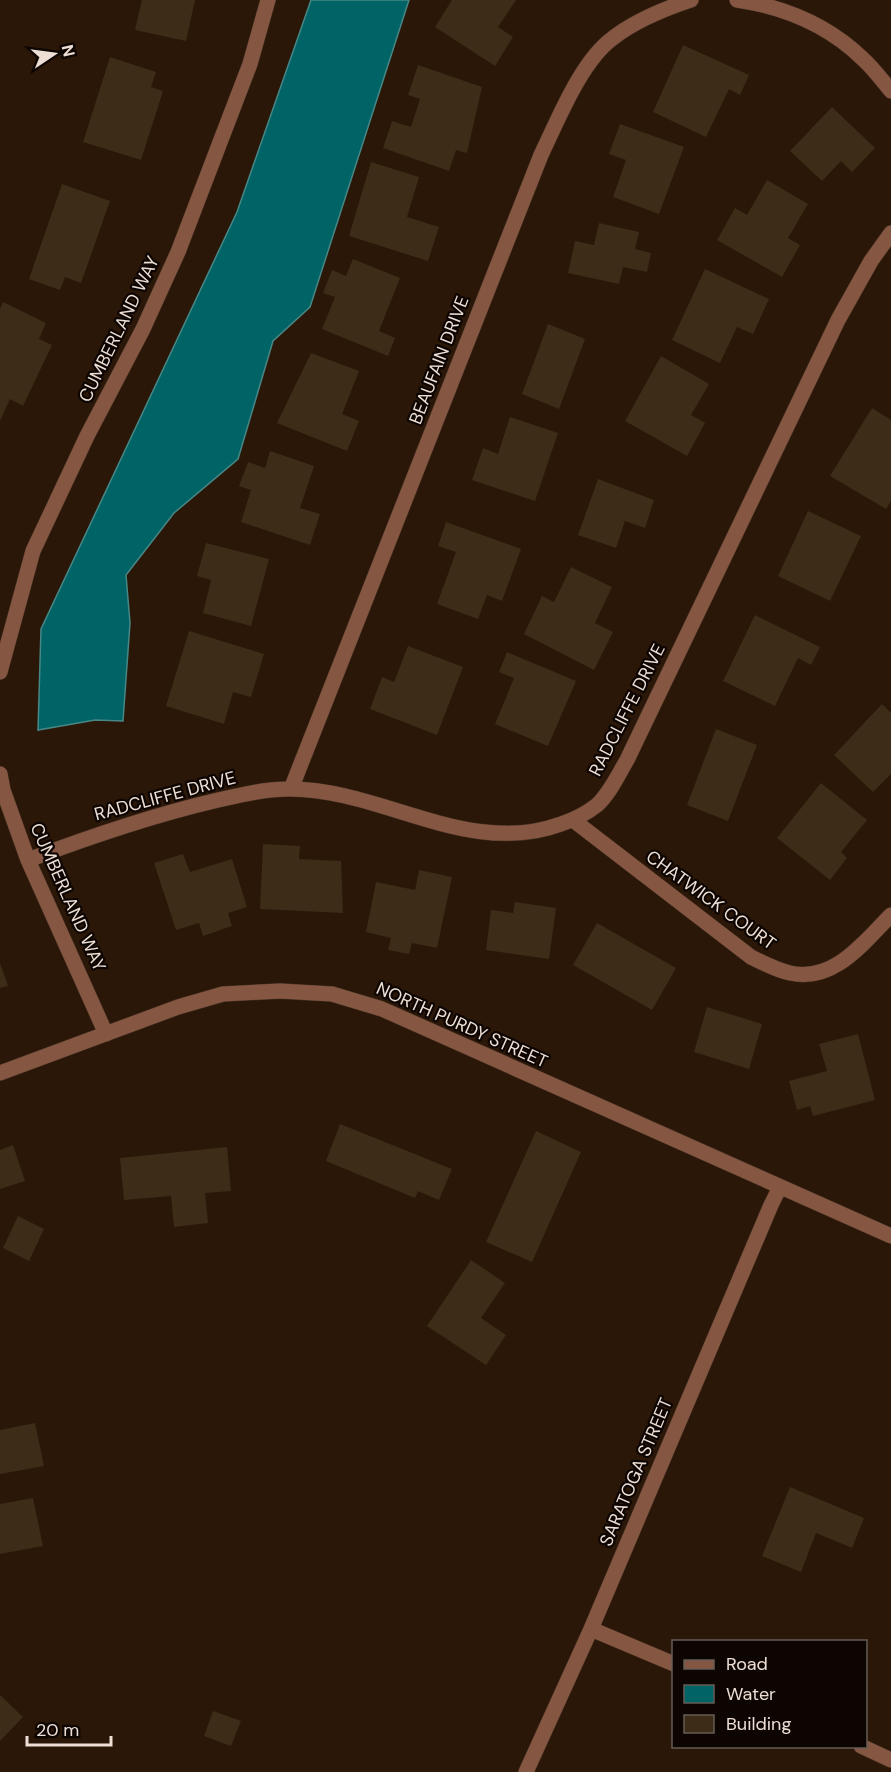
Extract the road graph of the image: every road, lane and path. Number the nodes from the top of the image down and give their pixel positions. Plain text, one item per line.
1 (268, 0) edge
2 (691, 0) edge
3 (737, 0) edge
4 (891, 91) edge
5 (891, 233) edge
6 (0, 672) edge
7 (0, 774) edge
8 (291, 789) junction
9 (573, 820) junction
10 (28, 860) junction
11 (891, 915) edge
12 (106, 1034) junction
13 (0, 1073) edge
14 (780, 1187) junction
15 (891, 1236) edge
16 (591, 1629) junction
17 (672, 1663) edge
18 (865, 1748) edge
19 (891, 1760) edge
20 (526, 1772) edge

1 - 6 street, CUMBERLAND WAY
2 - 8 street, BEAUFAIN DRIVE
3 - 4 street
5 - 9 street, RADCLIFFE DRIVE
7 - 10 street, CUMBERLAND WAY
8 - 9 street, RADCLIFFE DRIVE
8 - 10 street, RADCLIFFE DRIVE
9 - 11 street, CHATWICK COURT
10 - 12 street, CUMBERLAND WAY
12 - 13 street, NORTH PURDY STREET
12 - 14 street, NORTH PURDY STREET
14 - 15 street, NORTH PURDY STREET
14 - 16 street, SARATOGA STREET
16 - 17 street
16 - 20 street, SARATOGA STREET
18 - 19 street

